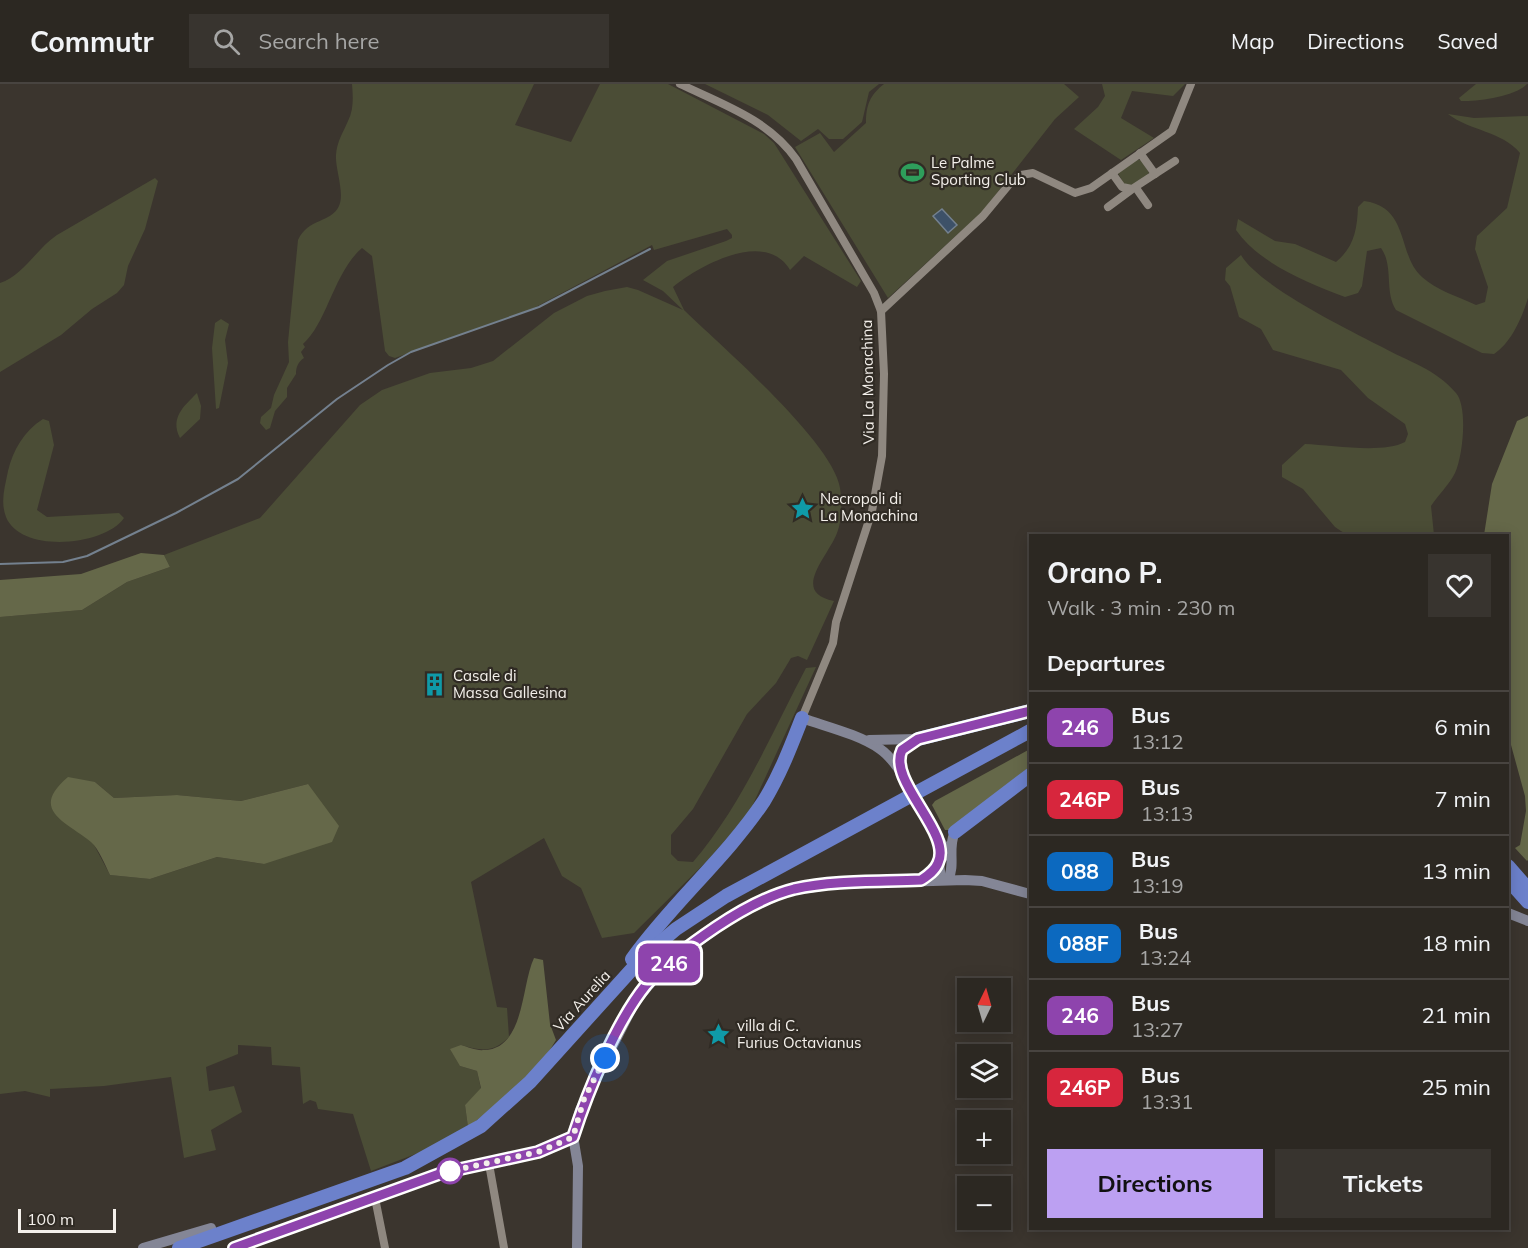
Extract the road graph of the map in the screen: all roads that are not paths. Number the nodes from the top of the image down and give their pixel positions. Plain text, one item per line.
1 (680, 84) edge
2 (1191, 84) edge
3 (1140, 153) junction
4 (1175, 161) dead end
5 (1112, 173) junction
6 (1155, 174) junction
7 (1133, 189) junction
8 (1148, 205) dead end
9 (1108, 207) dead end
10 (881, 311) junction
11 (1029, 711) edge
12 (802, 718) junction
13 (1029, 732) edge
14 (860, 739) junction
15 (918, 739) junction
16 (1029, 742) edge
17 (899, 770) junction
18 (1029, 776) edge
19 (934, 832) junction
20 (955, 832) junction
21 (951, 861) junction
22 (938, 864) junction
23 (1510, 873) edge
24 (921, 880) junction
25 (945, 880) junction
26 (982, 881) junction
27 (1528, 887) edge
28 (1029, 894) edge
29 (1528, 902) edge
30 (1509, 913) edge
31 (1524, 919) edge
32 (606, 998) junction
33 (573, 1137) junction
34 (489, 1164) junction
35 (375, 1198) junction
36 (277, 1213) junction
37 (211, 1228) joint
38 (143, 1248) edge
39 (179, 1248) edge
40 (205, 1248) edge
41 (234, 1248) edge
42 (385, 1248) edge
43 (504, 1248) edge
44 (577, 1248) edge

1 - 10 street, Via La Monachina
2 - 3 street
3 - 5 street
3 - 6 street
4 - 6 street
5 - 7 street
5 - 10 street
6 - 7 street
7 - 8 street
7 - 9 street
10 - 12 street, Via La Monachina
11 - 15 highway
12 - 14 street
12 - 32 highway
13 - 32 highway, Via Aurelia
14 - 15 street
14 - 17 street
15 - 17 street
16 - 40 highway, Via Aurelia
17 - 19 street
18 - 20 highway
19 - 20 street
19 - 21 street
19 - 22 street
20 - 21 street
21 - 25 street
21 - 26 street
22 - 24 street
22 - 25 street
23 - 27 highway
23 - 29 highway
24 - 25 street
24 - 33 street
25 - 26 street
26 - 28 street
30 - 31 street
32 - 36 highway, Via Aurelia
33 - 34 street
33 - 44 street
34 - 35 street
34 - 43 street
35 - 41 street
35 - 42 street
36 - 37 highway
36 - 39 highway, Via Aurelia
37 - 38 street

